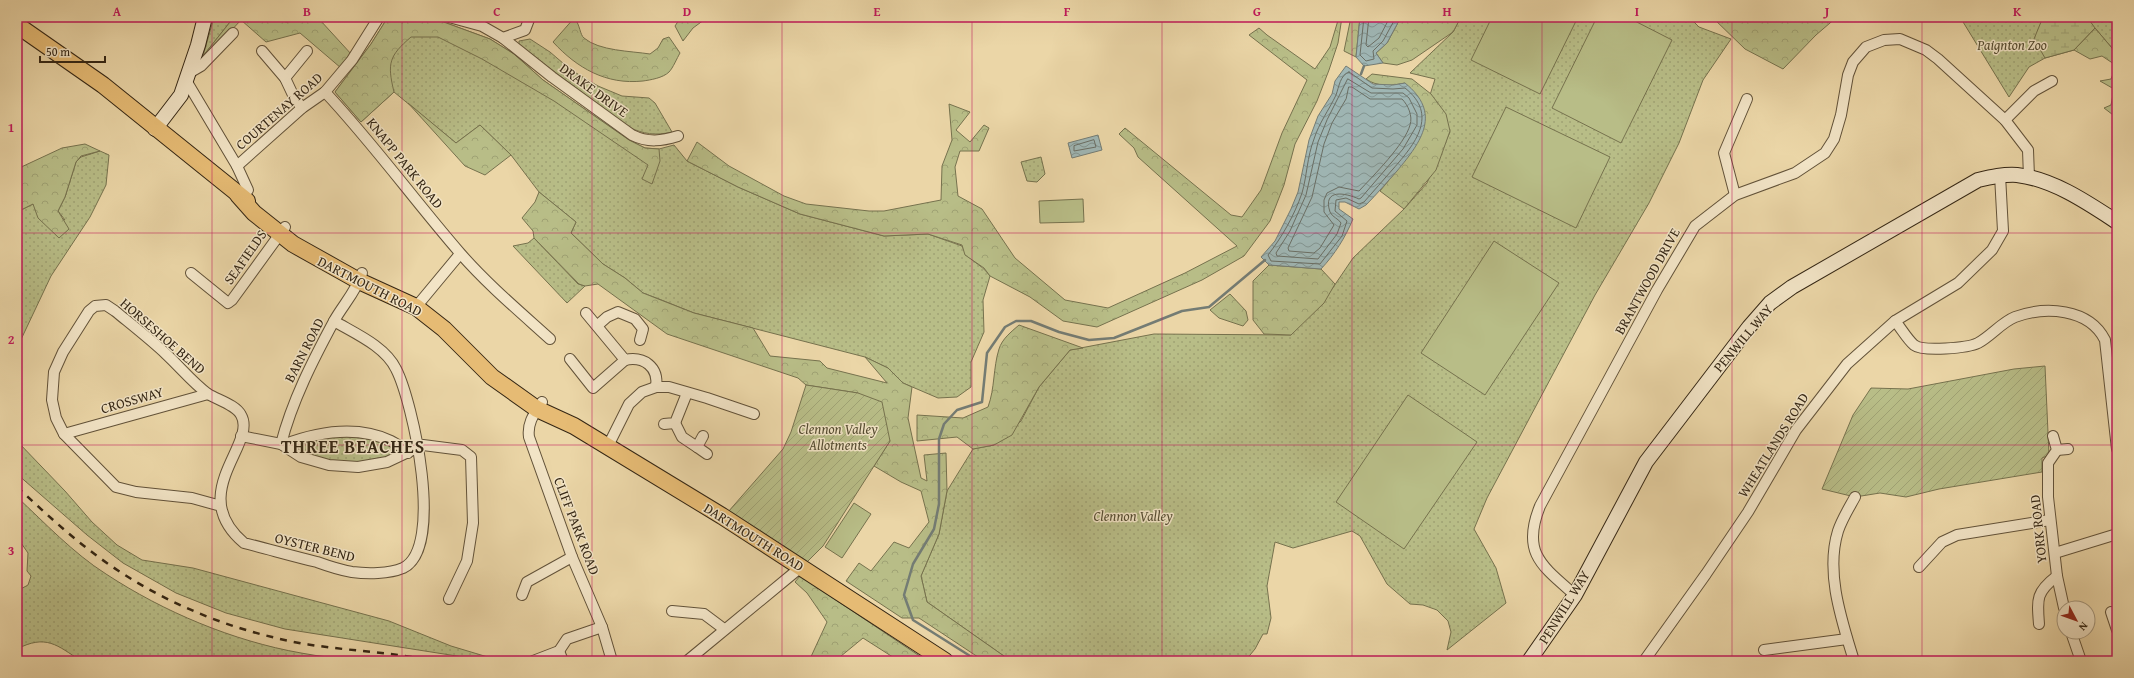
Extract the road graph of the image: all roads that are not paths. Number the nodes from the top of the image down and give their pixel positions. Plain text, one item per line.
1 (205, 17) edge
2 (379, 17) edge
3 (449, 17) edge
4 (530, 17) edge
5 (19, 29) edge
6 (234, 33) dead end
7 (503, 38) junction
8 (262, 51) dead end
9 (307, 51) dead end
10 (188, 78) junction
11 (285, 78) junction
12 (2052, 81) dead end
13 (325, 92) junction
14 (1747, 99) dead end
15 (302, 108) junction
16 (2005, 120) junction
17 (155, 129) junction
18 (678, 136) dead end
19 (237, 166) junction
20 (2000, 175) junction
21 (2028, 177) junction
22 (243, 193) junction
23 (1735, 195) junction
24 (2117, 222) edge
25 (282, 230) junction
26 (460, 254) junction
27 (191, 273) dead end
28 (361, 277) junction
29 (420, 304) junction
30 (586, 313) dead end
31 (334, 320) junction
32 (1895, 321) junction
33 (598, 325) junction
34 (550, 339) dead end
35 (640, 340) dead end
36 (570, 358) dead end
37 (625, 360) junction
38 (656, 387) junction
39 (687, 393) junction
40 (208, 394) junction
41 (540, 406) junction
42 (754, 414) dead end
43 (675, 423) junction
44 (664, 424) dead end
45 (64, 434) junction
46 (241, 436) junction
47 (703, 436) dead end
48 (2054, 436) dead end
49 (282, 444) junction
50 (608, 446) junction
51 (696, 447) junction
52 (419, 449) junction
53 (2068, 449) dead end
54 (2117, 449) edge
55 (2057, 450) junction
56 (408, 453) junction
57 (706, 454) dead end
58 (1854, 497) dead end
59 (221, 506) junction
60 (2050, 520) junction
61 (2117, 534) edge
62 (2055, 553) junction
63 (572, 557) junction
64 (801, 567) junction
65 (1919, 567) dead end
66 (2057, 576) junction
67 (522, 595) dead end
68 (1575, 595) junction
69 (449, 599) dead end
70 (2062, 600) edge
71 (672, 611) dead end
72 (2111, 612) dead end
73 (2039, 624) dead end
74 (602, 628) junction
75 (724, 629) junction
76 (2117, 630) edge
77 (1847, 639) junction
78 (2073, 640) edge
79 (1764, 650) dead end
80 (559, 651) junction
81 (533, 661) edge
82 (564, 661) edge
83 (612, 661) edge
84 (687, 661) edge
85 (945, 661) edge
86 (1529, 661) edge
87 (1644, 661) edge
88 (1854, 661) edge
89 (2080, 661) edge

1 - 10 street
2 - 13 street, COURTENAY ROAD
3 - 7 street, DRAKE DRIVE
4 - 7 street
5 - 17 main road, DARTMOUTH ROAD
6 - 10 street
7 - 18 street, DRAKE DRIVE
8 - 11 street
9 - 11 street
10 - 17 street
10 - 19 street
11 - 15 street
12 - 16 street
13 - 15 street, COURTENAY ROAD
13 - 26 street, KNAPP PARK ROAD
14 - 23 street
15 - 19 street, COURTENAY ROAD
16 - 21 street, BRANTWOOD DRIVE
16 - 23 street, BRANTWOOD DRIVE
17 - 22 main road, DARTMOUTH ROAD
19 - 22 street
20 - 21 street, PENWILL WAY
20 - 32 street, WHEATLANDS ROAD
20 - 68 street, PENWILL WAY
21 - 24 street, PENWILL WAY
22 - 25 main road, DARTMOUTH ROAD
23 - 68 street, BRANTWOOD DRIVE
25 - 27 street, SEAFIELDS
25 - 28 main road, DARTMOUTH ROAD
26 - 29 street
26 - 34 street, KNAPP PARK ROAD
28 - 29 main road, DARTMOUTH ROAD
28 - 31 street, BARN ROAD
29 - 41 main road, DARTMOUTH ROAD
30 - 33 street
31 - 49 street, BARN ROAD
31 - 52 street, OYSTER BEND
32 - 54 street
32 - 87 street, WHEATLANDS ROAD
33 - 35 street
33 - 37 street
36 - 37 street
37 - 38 street
38 - 39 street
38 - 50 street
39 - 42 street
39 - 43 street
40 - 45 street, CROSSWAY
40 - 45 street, HORSESHOE BEND
40 - 46 street, HORSESHOE BEND
41 - 50 main road, DARTMOUTH ROAD
41 - 63 street, CLIFF PARK ROAD
43 - 44 street
43 - 51 street
45 - 59 street, HORSESHOE BEND
46 - 49 street
46 - 59 street, OYSTER BEND
47 - 51 street
48 - 55 street
49 - 56 street
49 - 56 street
50 - 64 main road, DARTMOUTH ROAD
51 - 57 street
52 - 56 street
52 - 59 street, OYSTER BEND
52 - 69 street
53 - 55 street
55 - 60 street, YORK ROAD
58 - 77 street
60 - 62 street, YORK ROAD
60 - 65 street
61 - 62 street
62 - 66 street, YORK ROAD
63 - 67 street
63 - 74 street, CLIFF PARK ROAD
64 - 75 street
64 - 85 main road, DARTMOUTH ROAD
66 - 70 street, YORK ROAD
66 - 73 street
68 - 86 street, PENWILL WAY
71 - 75 street
72 - 76 street
74 - 80 street
74 - 83 street, CLIFF PARK ROAD
75 - 84 street
77 - 79 street
77 - 88 street
78 - 89 street
80 - 81 street
80 - 82 street

